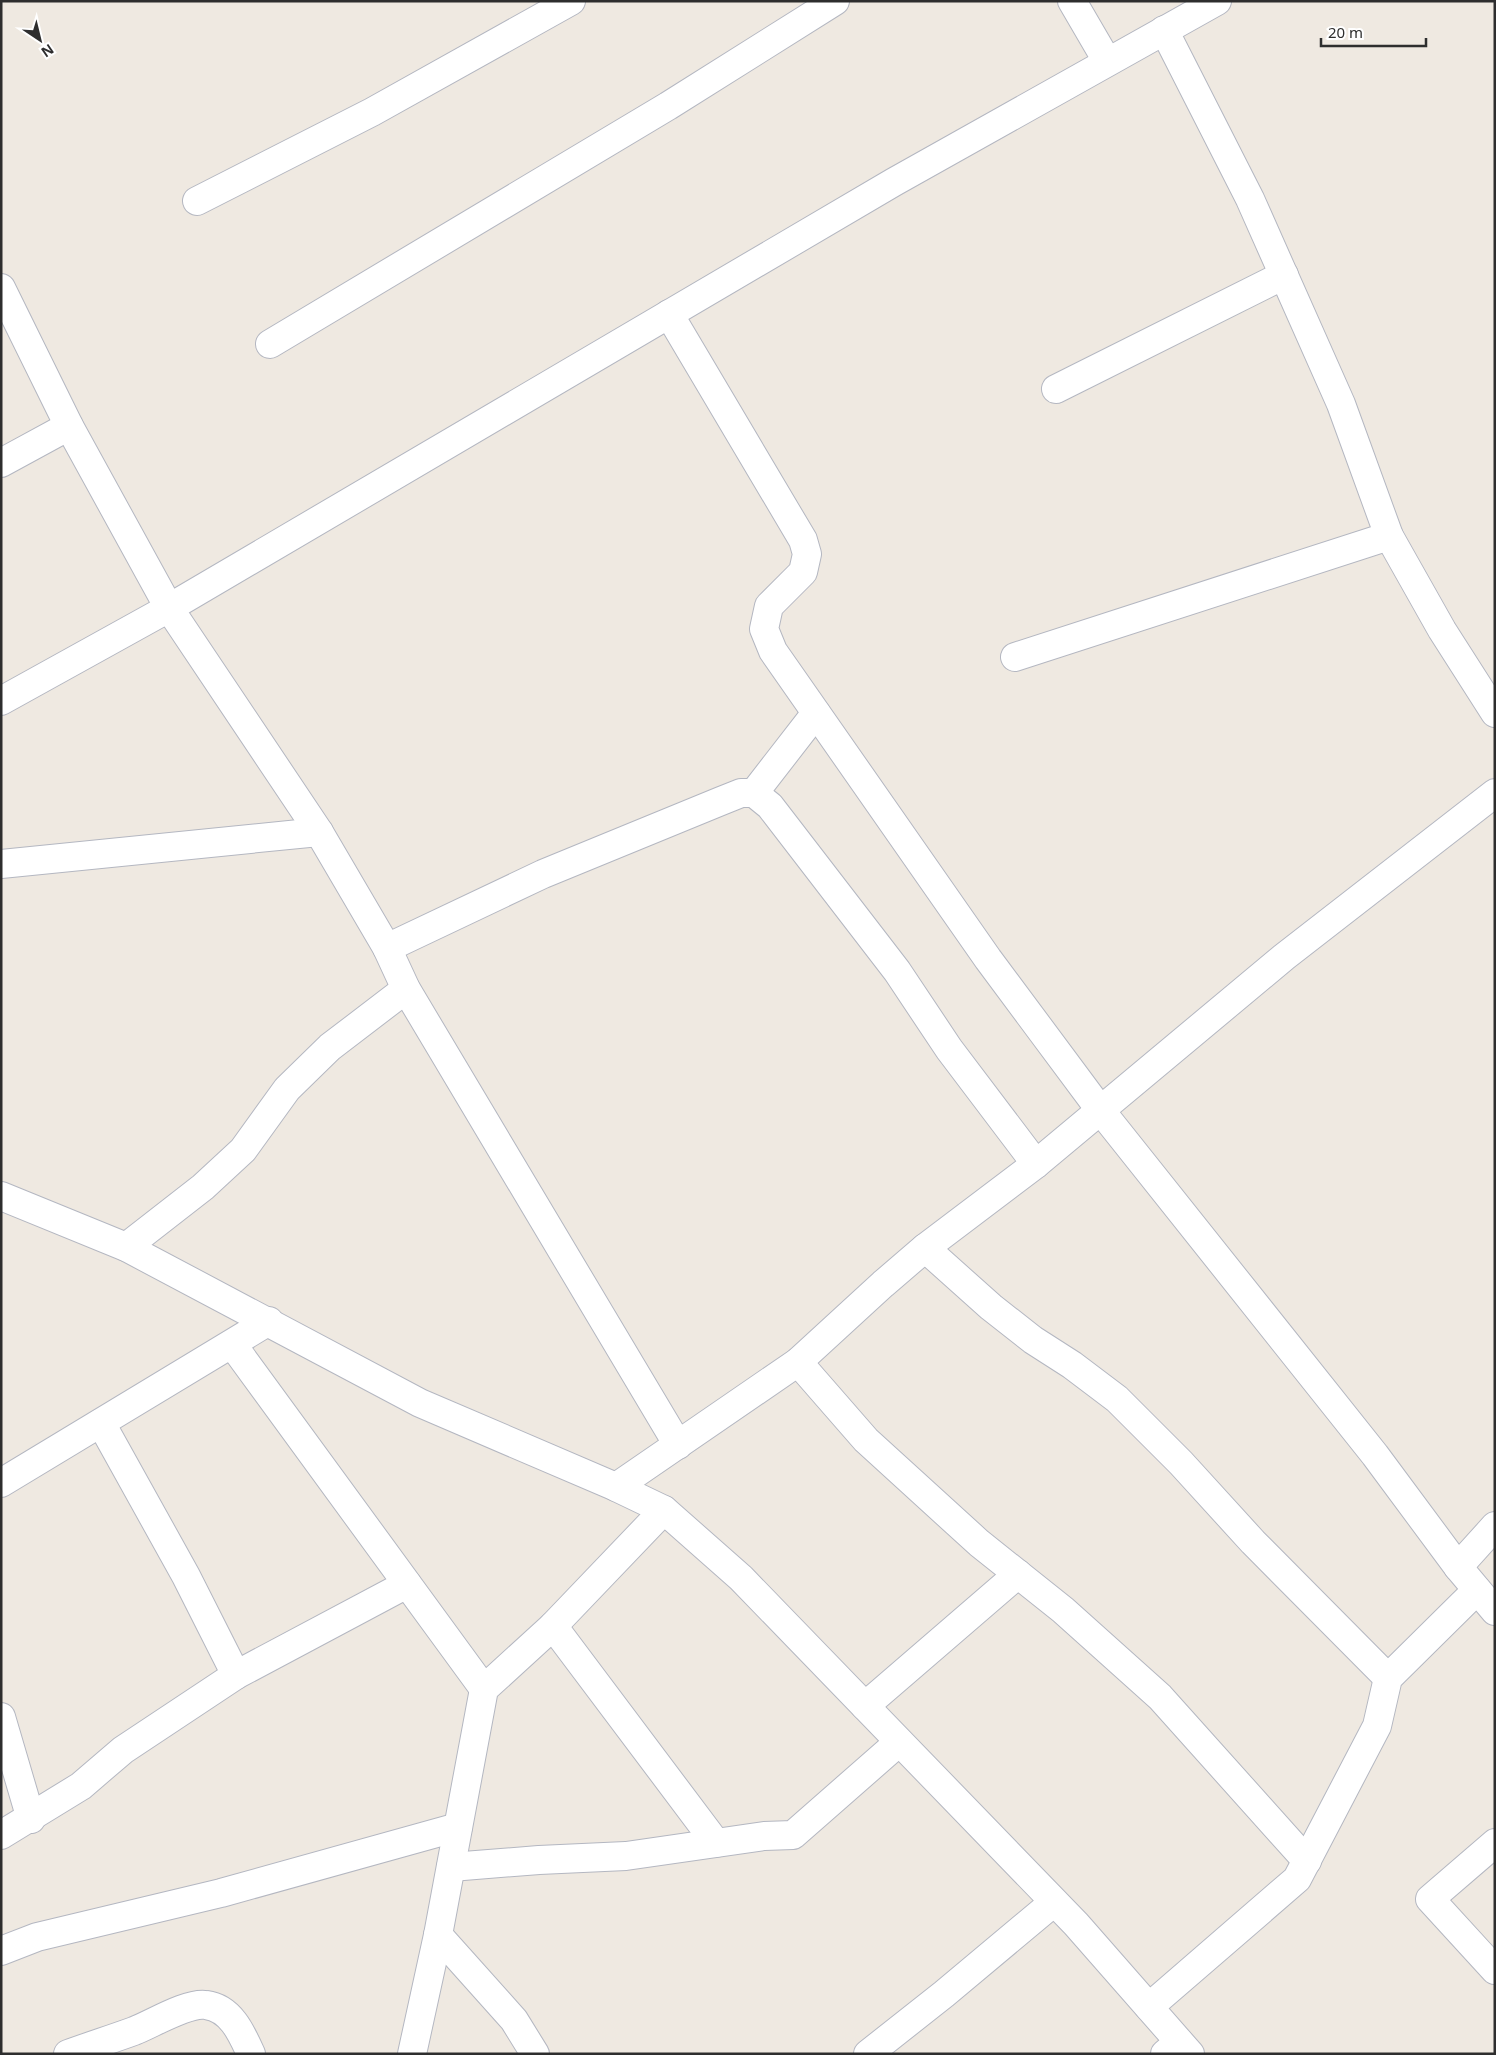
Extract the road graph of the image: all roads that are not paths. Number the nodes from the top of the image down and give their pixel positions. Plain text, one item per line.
1 (571, 1) edge
2 (835, 1) edge
3 (1072, 1) edge
4 (1200, 5) edge
5 (1164, 30) junction
6 (1108, 61) junction
7 (197, 202) dead end
8 (1284, 274) junction
9 (1, 288) edge
10 (669, 314) junction
11 (270, 344) dead end
12 (1056, 389) dead end
13 (68, 426) junction
14 (1, 463) edge
15 (1389, 536) junction
16 (169, 608) junction
17 (1015, 657) dead end
18 (1, 701) edge
19 (816, 713) junction
20 (1495, 713) edge
21 (754, 793) junction
22 (1495, 793) edge
23 (319, 832) junction
24 (1, 864) edge
25 (387, 948) junction
26 (406, 989) junction
27 (1101, 1111) junction
28 (1036, 1164) junction
29 (1, 1196) edge
30 (126, 1247) junction
31 (925, 1248) junction
32 (269, 1321) junction
33 (232, 1344) junction
34 (798, 1362) junction
35 (101, 1423) junction
36 (678, 1445) junction
37 (1, 1483) edge
38 (616, 1488) junction
39 (664, 1510) junction
40 (1495, 1526) edge
41 (1458, 1567) junction
42 (1018, 1574) junction
43 (408, 1584) junction
44 (1477, 1590) junction
45 (1495, 1611) edge
46 (553, 1626) junction
47 (236, 1675) junction
48 (1388, 1678) junction
49 (484, 1689) junction
50 (865, 1706) junction
51 (1, 1717) edge
52 (900, 1742) junction
53 (30, 1818) junction
54 (458, 1826) junction
55 (1, 1835) edge
56 (716, 1843) junction
57 (1495, 1843) edge
58 (1307, 1861) junction
59 (451, 1867) junction
60 (1054, 1902) junction
61 (438, 1935) junction
62 (1, 1951) edge
63 (1495, 1970) edge
64 (1148, 2007) junction
65 (1178, 2050) edge
66 (68, 2054) edge
67 (251, 2054) edge
68 (412, 2054) edge
69 (535, 2054) edge
70 (868, 2054) edge

1 - 7 street
2 - 11 street
3 - 6 street
4 - 5 street
5 - 6 street
5 - 8 street
6 - 10 street
8 - 12 street
8 - 15 street
9 - 13 street
10 - 16 street
10 - 19 street
13 - 14 street
13 - 16 street
15 - 17 street
15 - 20 street
16 - 18 street
16 - 23 street
19 - 21 street
19 - 27 street
21 - 25 street
21 - 28 street
22 - 27 street
23 - 24 street
23 - 25 street
25 - 26 street
26 - 30 street
26 - 36 street
27 - 28 street
27 - 41 street
28 - 31 street
29 - 30 street
30 - 32 street
31 - 34 street
31 - 48 street
32 - 33 street
32 - 38 street
33 - 35 street
33 - 43 street
34 - 36 street
34 - 42 street
35 - 37 street
35 - 47 street
36 - 38 street
38 - 39 street
39 - 46 street
39 - 50 street
40 - 41 street
41 - 44 street
42 - 50 street
42 - 58 street
43 - 47 street
43 - 49 street
44 - 45 street
44 - 48 street
46 - 49 street
46 - 56 street
47 - 53 street
48 - 58 street
49 - 54 street
50 - 52 street
51 - 53 street
52 - 56 street
52 - 60 street
53 - 55 street
54 - 59 street
54 - 62 street
56 - 59 street
57 - 63 street
58 - 64 street
59 - 61 street
60 - 64 street
60 - 70 street
61 - 68 street
61 - 69 street
64 - 65 street
66 - 67 street

